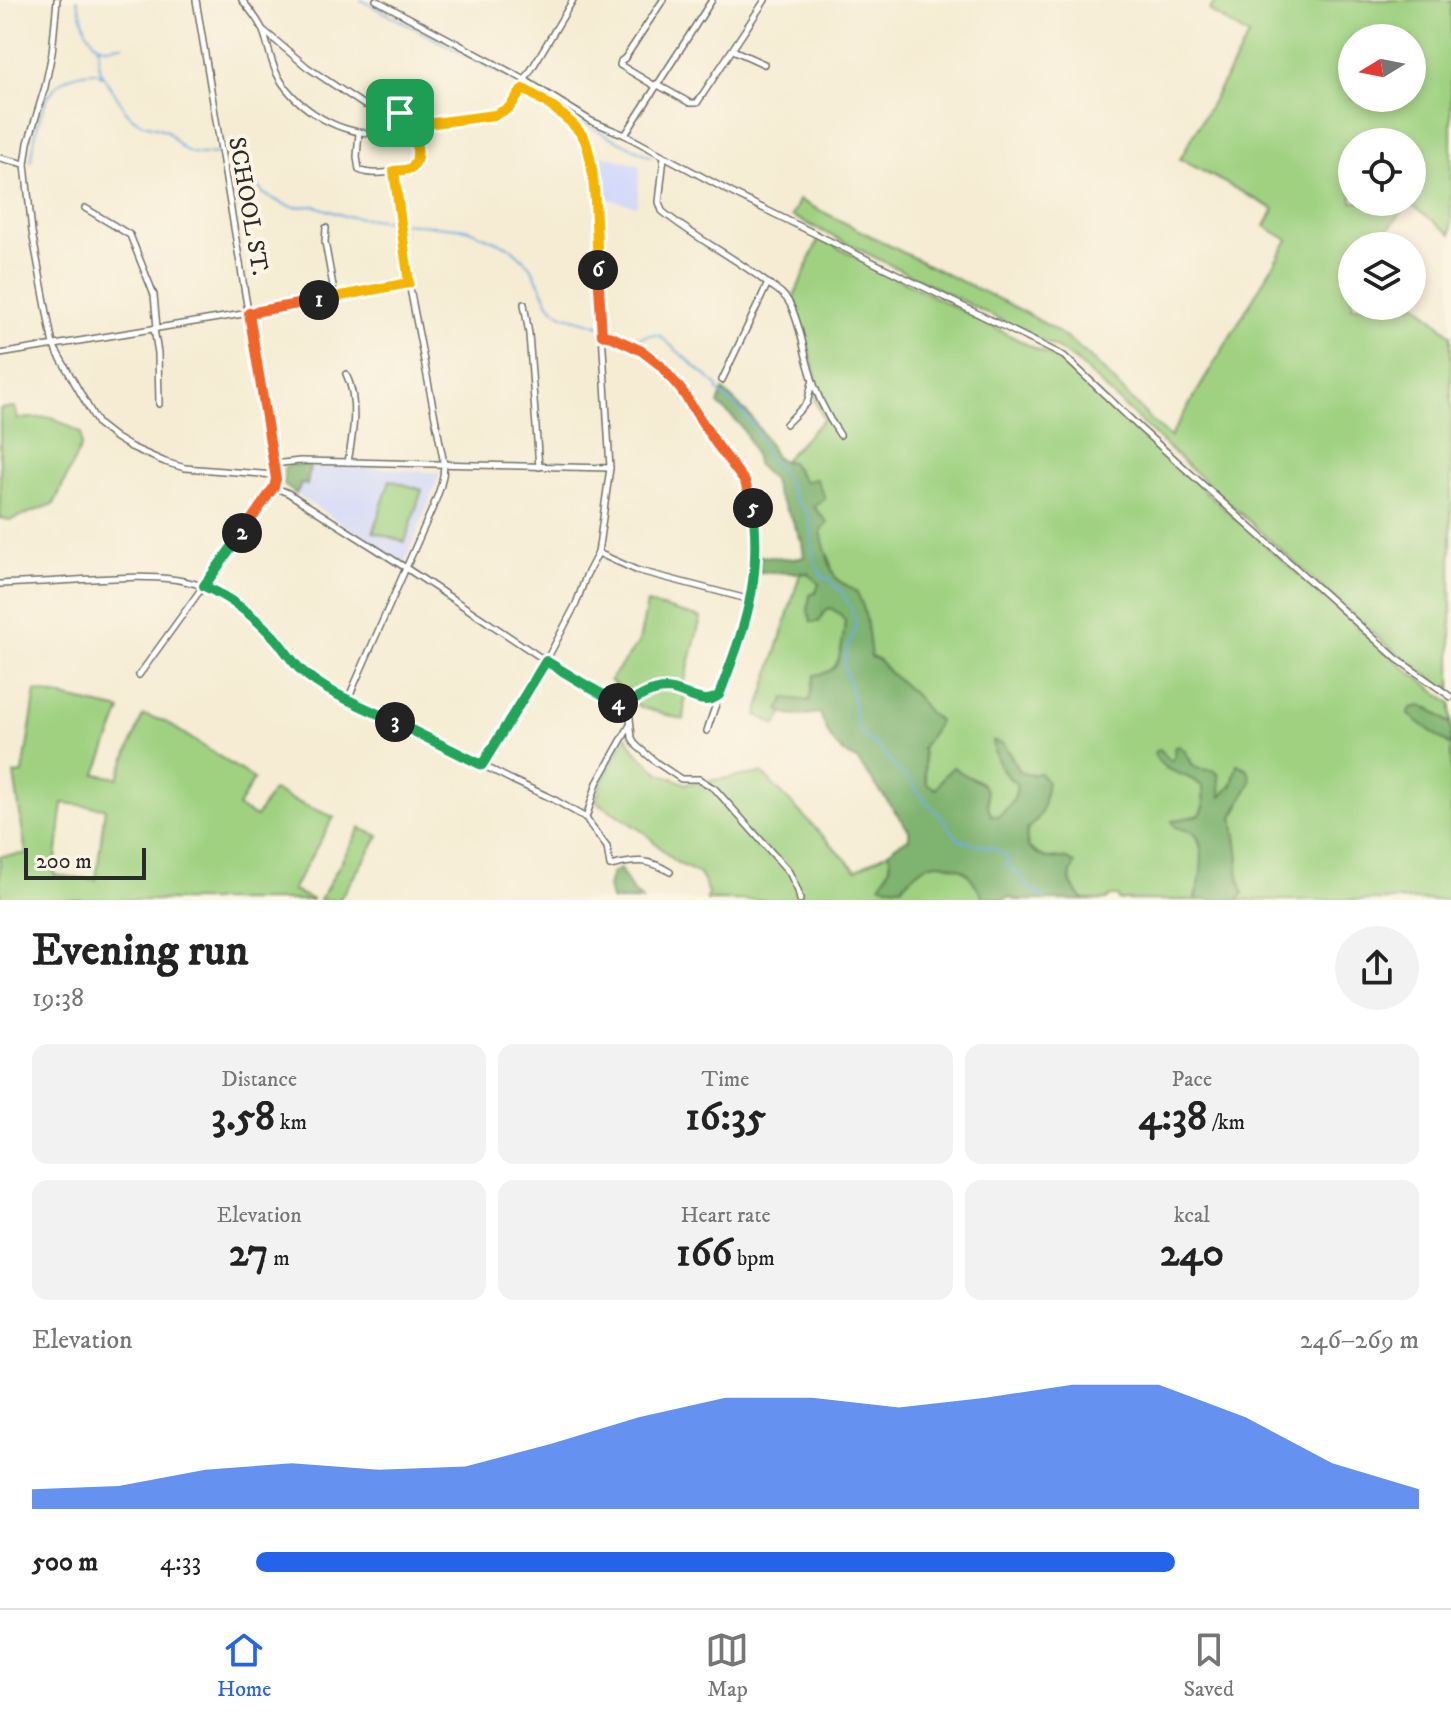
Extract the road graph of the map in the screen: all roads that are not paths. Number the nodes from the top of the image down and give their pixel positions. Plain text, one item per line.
1 (57, 0) edge
2 (196, 0) edge
3 (242, 0) edge
4 (376, 0) edge
5 (573, 0) edge
6 (663, 0) edge
7 (712, 0) edge
8 (765, 0) edge
9 (262, 29) junction
10 (280, 43) junction
11 (733, 50) junction
12 (268, 54) junction
13 (764, 64) dead end
14 (525, 80) junction
15 (656, 85) junction
16 (523, 89) junction
17 (400, 113) junction
18 (426, 124) junction
19 (412, 127) junction
20 (397, 130) junction
21 (359, 132) junction
22 (625, 135) junction
23 (664, 157) junction
24 (0, 158) edge
25 (25, 164) junction
26 (394, 171) junction
27 (85, 208) dead end
28 (326, 228) dead end
29 (409, 283) junction
30 (768, 283) junction
31 (335, 297) junction
32 (524, 304) dead end
33 (249, 313) junction
34 (156, 328) junction
35 (602, 330) junction
36 (53, 345) junction
37 (0, 354) edge
38 (346, 374) dead end
39 (812, 377) junction
40 (722, 380) dead end
41 (159, 404) dead end
42 (786, 424) dead end
43 (840, 435) dead end
44 (348, 462) junction
45 (273, 464) junction
46 (444, 464) junction
47 (539, 467) junction
48 (610, 468) junction
49 (275, 475) junction
50 (274, 487) junction
51 (598, 553) junction
52 (406, 568) junction
53 (0, 584) edge
54 (204, 586) junction
55 (751, 600) junction
56 (546, 661) junction
57 (139, 675) dead end
58 (718, 697) junction
59 (1451, 697) edge
60 (348, 699) junction
61 (625, 706) junction
62 (630, 725) junction
63 (707, 731) dead end
64 (482, 765) junction
65 (586, 818) junction
66 (670, 872) dead end
67 (800, 900) edge

1 - 25 street
2 - 33 street, SCHOOL ST.
3 - 9 street
4 - 14 street
5 - 14 street
6 - 15 street
7 - 15 street
8 - 11 street
9 - 10 street
9 - 12 street
10 - 12 street
10 - 17 street
11 - 13 street
11 - 15 street
12 - 21 street
14 - 16 street
14 - 22 street
15 - 22 street
16 - 18 street
16 - 35 street
17 - 18 street
17 - 20 street
18 - 19 street
19 - 20 street
19 - 26 street
20 - 21 street
21 - 26 street
22 - 23 street
23 - 30 street
23 - 59 street
24 - 25 street
25 - 36 street
26 - 29 street
27 - 34 street
28 - 31 street
29 - 31 street
29 - 46 street
30 - 39 street
30 - 40 street
31 - 33 street
32 - 47 street
33 - 34 street
33 - 45 street, SCHOOL ST.
34 - 36 street
34 - 41 street
35 - 48 street
35 - 55 street
36 - 37 street
36 - 49 street
38 - 44 street
39 - 42 street
39 - 43 street
44 - 45 street
44 - 46 street
45 - 49 street, SCHOOL ST.
46 - 47 street
46 - 52 street
47 - 48 street
48 - 51 street
49 - 50 street, SCHOOL ST.
50 - 52 street
50 - 54 street
51 - 55 street
51 - 56 street
52 - 56 street
52 - 60 street
53 - 54 street
54 - 57 street
54 - 60 street
55 - 58 street
56 - 61 street
56 - 64 street
58 - 61 street
58 - 63 street
60 - 64 street
61 - 62 street
62 - 65 street
62 - 67 street
64 - 65 street
65 - 66 street

